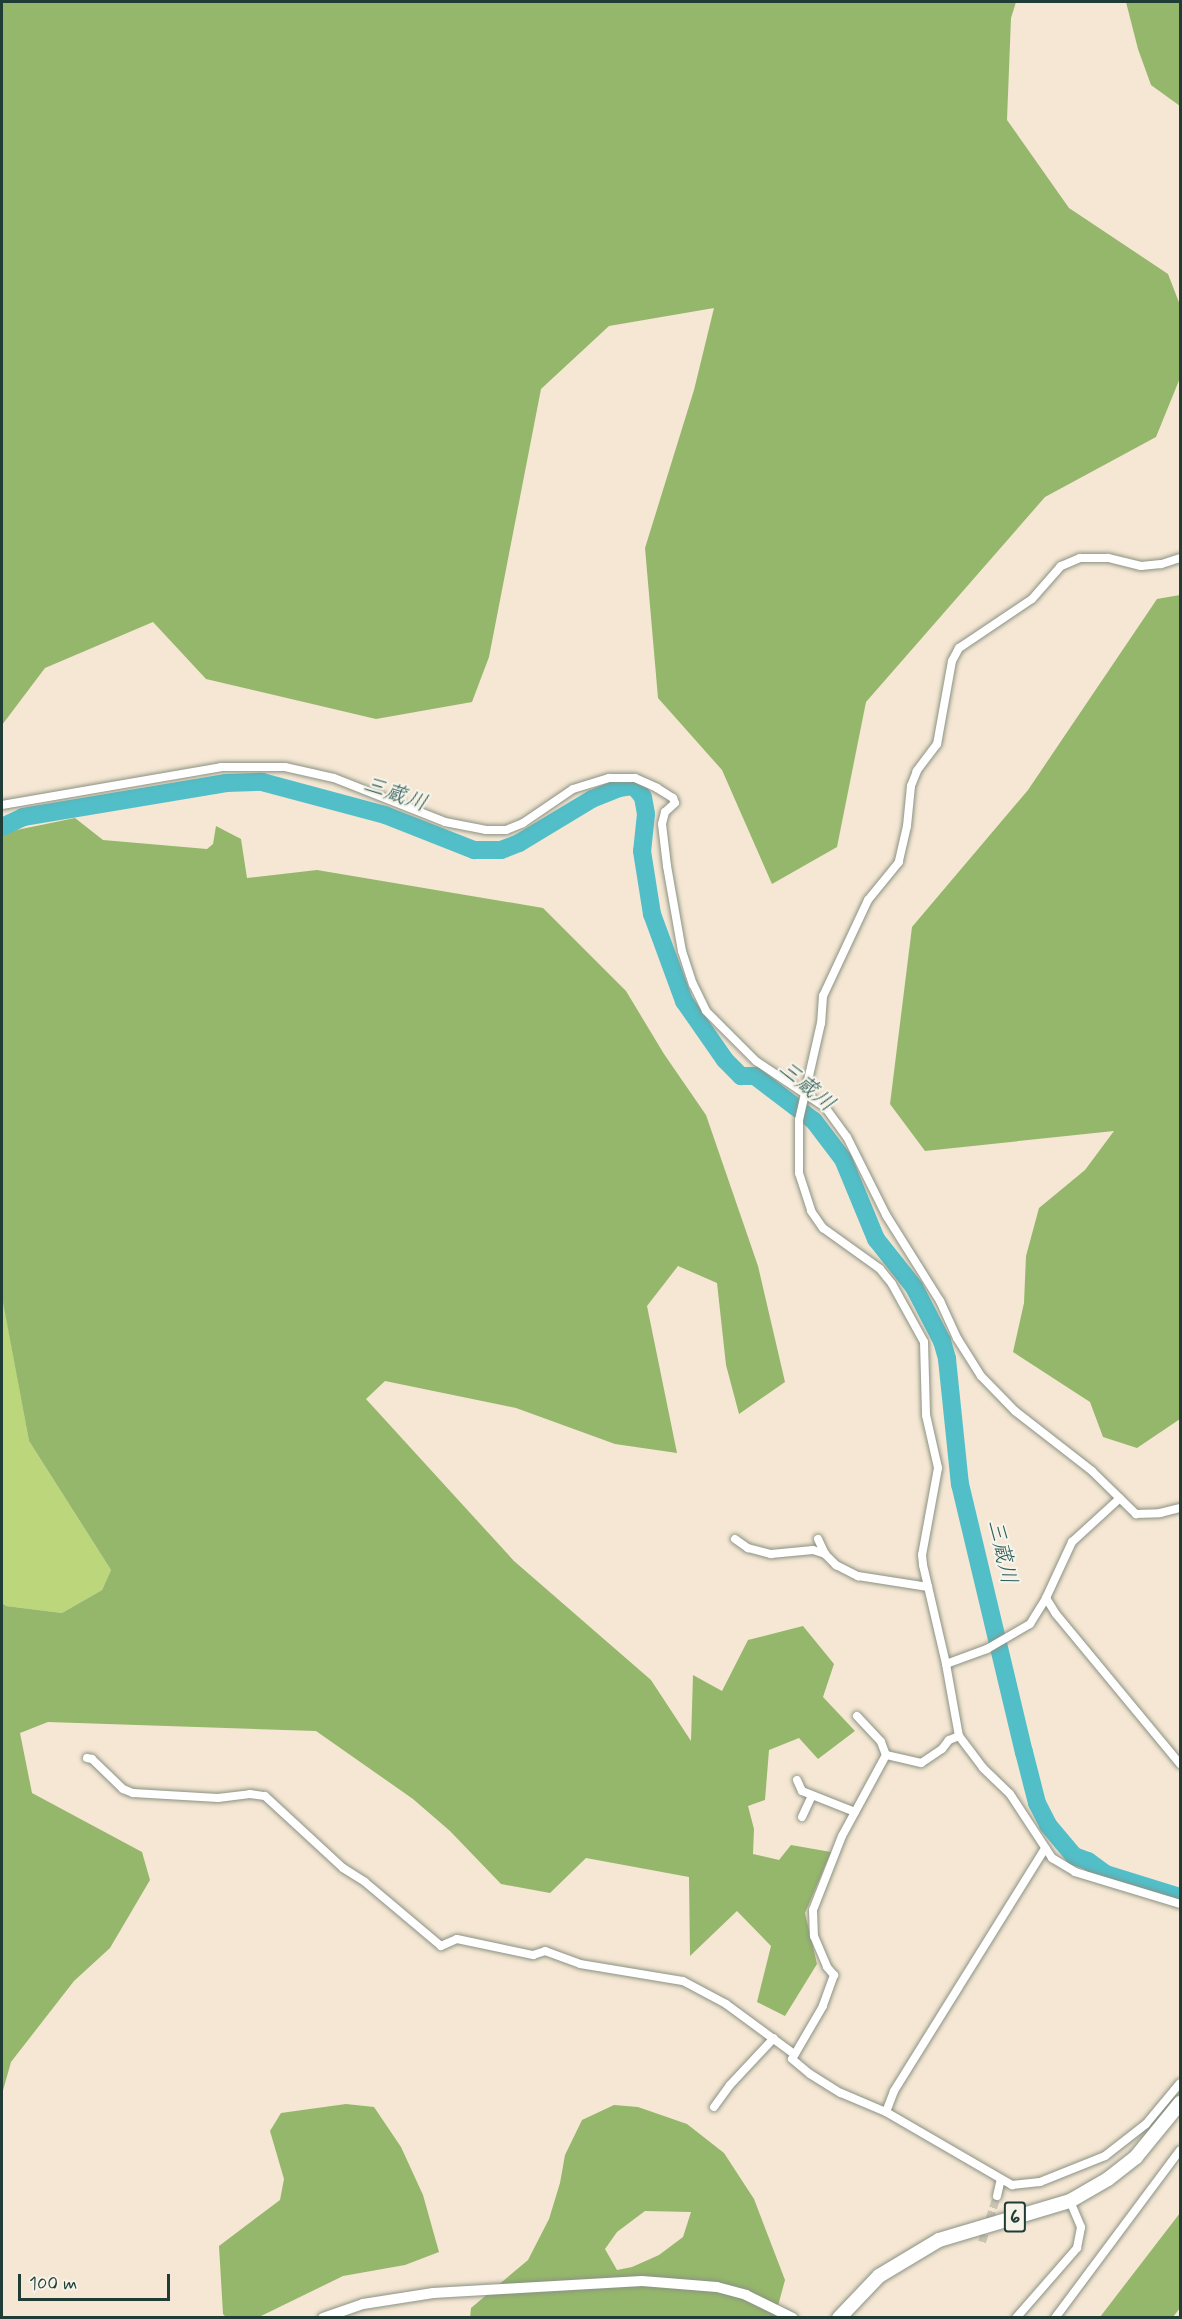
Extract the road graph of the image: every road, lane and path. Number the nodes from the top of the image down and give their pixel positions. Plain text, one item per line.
1 (1180, 558) edge
2 (2, 805) edge
3 (805, 1092) junction
4 (1120, 1498) junction
5 (1180, 1508) edge
6 (735, 1539) dead end
7 (818, 1539) dead end
8 (825, 1554) junction
9 (928, 1587) junction
10 (1046, 1598) junction
11 (946, 1664) junction
12 (857, 1716) dead end
13 (959, 1736) junction
14 (1180, 1748) edge
15 (1172, 1754) junction
16 (886, 1755) junction
17 (87, 1758) dead end
18 (1180, 1764) edge
19 (797, 1780) dead end
20 (812, 1796) junction
21 (855, 1812) junction
22 (802, 1817) dead end
23 (1045, 1848) junction
24 (1180, 1904) edge
25 (774, 2038) junction
26 (795, 2054) junction
27 (1180, 2083) edge
28 (1180, 2103) edge
29 (714, 2107) dead end
30 (886, 2112) junction
31 (1180, 2150) edge
32 (1001, 2179) junction
33 (996, 2196) tunnel mouth
34 (1070, 2201) junction
35 (324, 2318) edge
36 (793, 2318) edge
37 (839, 2318) edge
38 (1016, 2318) edge
39 (1055, 2318) edge

1 - 3 street
2 - 3 street
3 - 4 street
3 - 9 street
4 - 5 street
4 - 10 street
6 - 8 street
7 - 8 street
8 - 9 street
9 - 11 street
10 - 11 street
10 - 15 street
11 - 13 street
12 - 16 street
13 - 16 street
13 - 23 street
14 - 15 street
15 - 18 street
16 - 21 street
17 - 25 street
19 - 20 street
20 - 21 street
20 - 22 street
21 - 26 street
23 - 24 street
23 - 30 street
25 - 26 street
25 - 29 street
26 - 30 street
27 - 32 street
28 - 34 main road, 6
30 - 32 street
31 - 39 street
32 - 33 street
34 - 37 main road, 6
34 - 38 street
35 - 36 street

